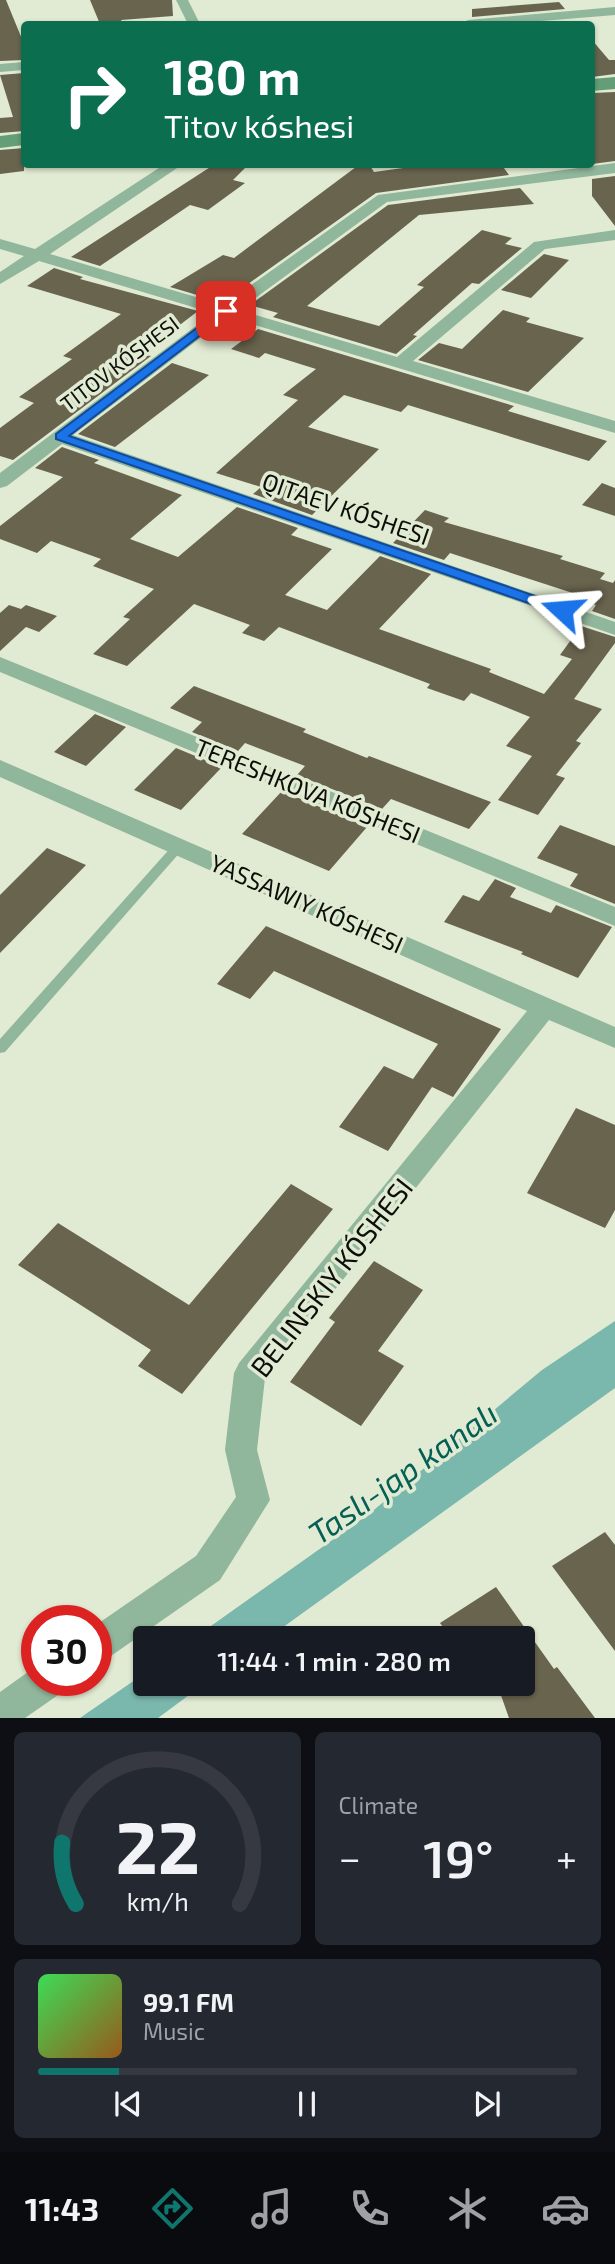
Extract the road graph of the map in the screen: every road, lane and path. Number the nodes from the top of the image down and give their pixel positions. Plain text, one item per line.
1 (182, 0) edge
2 (615, 11) edge
3 (192, 21) edge
4 (502, 21) edge
5 (21, 66) edge
6 (0, 68) edge
7 (615, 83) edge
8 (595, 85) edge
9 (21, 139) edge
10 (0, 142) edge
11 (170, 168) edge
12 (615, 168) edge
13 (615, 234) edge
14 (0, 244) edge
15 (38, 255) junction
16 (0, 279) edge
17 (226, 311) junction
18 (400, 363) junction
19 (615, 427) edge
20 (60, 437) junction
21 (0, 482) edge
22 (615, 629) edge
23 (0, 664) edge
24 (0, 768) edge
25 (178, 847) junction
26 (615, 917) edge
27 (545, 1007) junction
28 (615, 1038) edge
29 (0, 1048) edge
30 (112, 1635) edge
31 (25, 1696) edge
32 (0, 1714) edge

1 - 3 street
2 - 4 street
5 - 6 street
7 - 8 street
9 - 10 street
11 - 15 street
12 - 17 street, TITOV KÓSHESI
13 - 18 street
14 - 15 street
15 - 16 street
15 - 17 street
17 - 18 street
17 - 20 street, TITOV KÓSHESI
18 - 19 street
20 - 21 street, TITOV KÓSHESI
20 - 22 street, QITAEV KÓSHESI
23 - 26 street, TERESHKOVA KÓSHESI
24 - 25 street, YASSAWIY KÓSHESI
25 - 27 street, YASSAWIY KÓSHESI
25 - 29 lane
27 - 28 street, YASSAWIY KÓSHESI
27 - 30 street, BELINSKIY KÓSHESI
31 - 32 street

